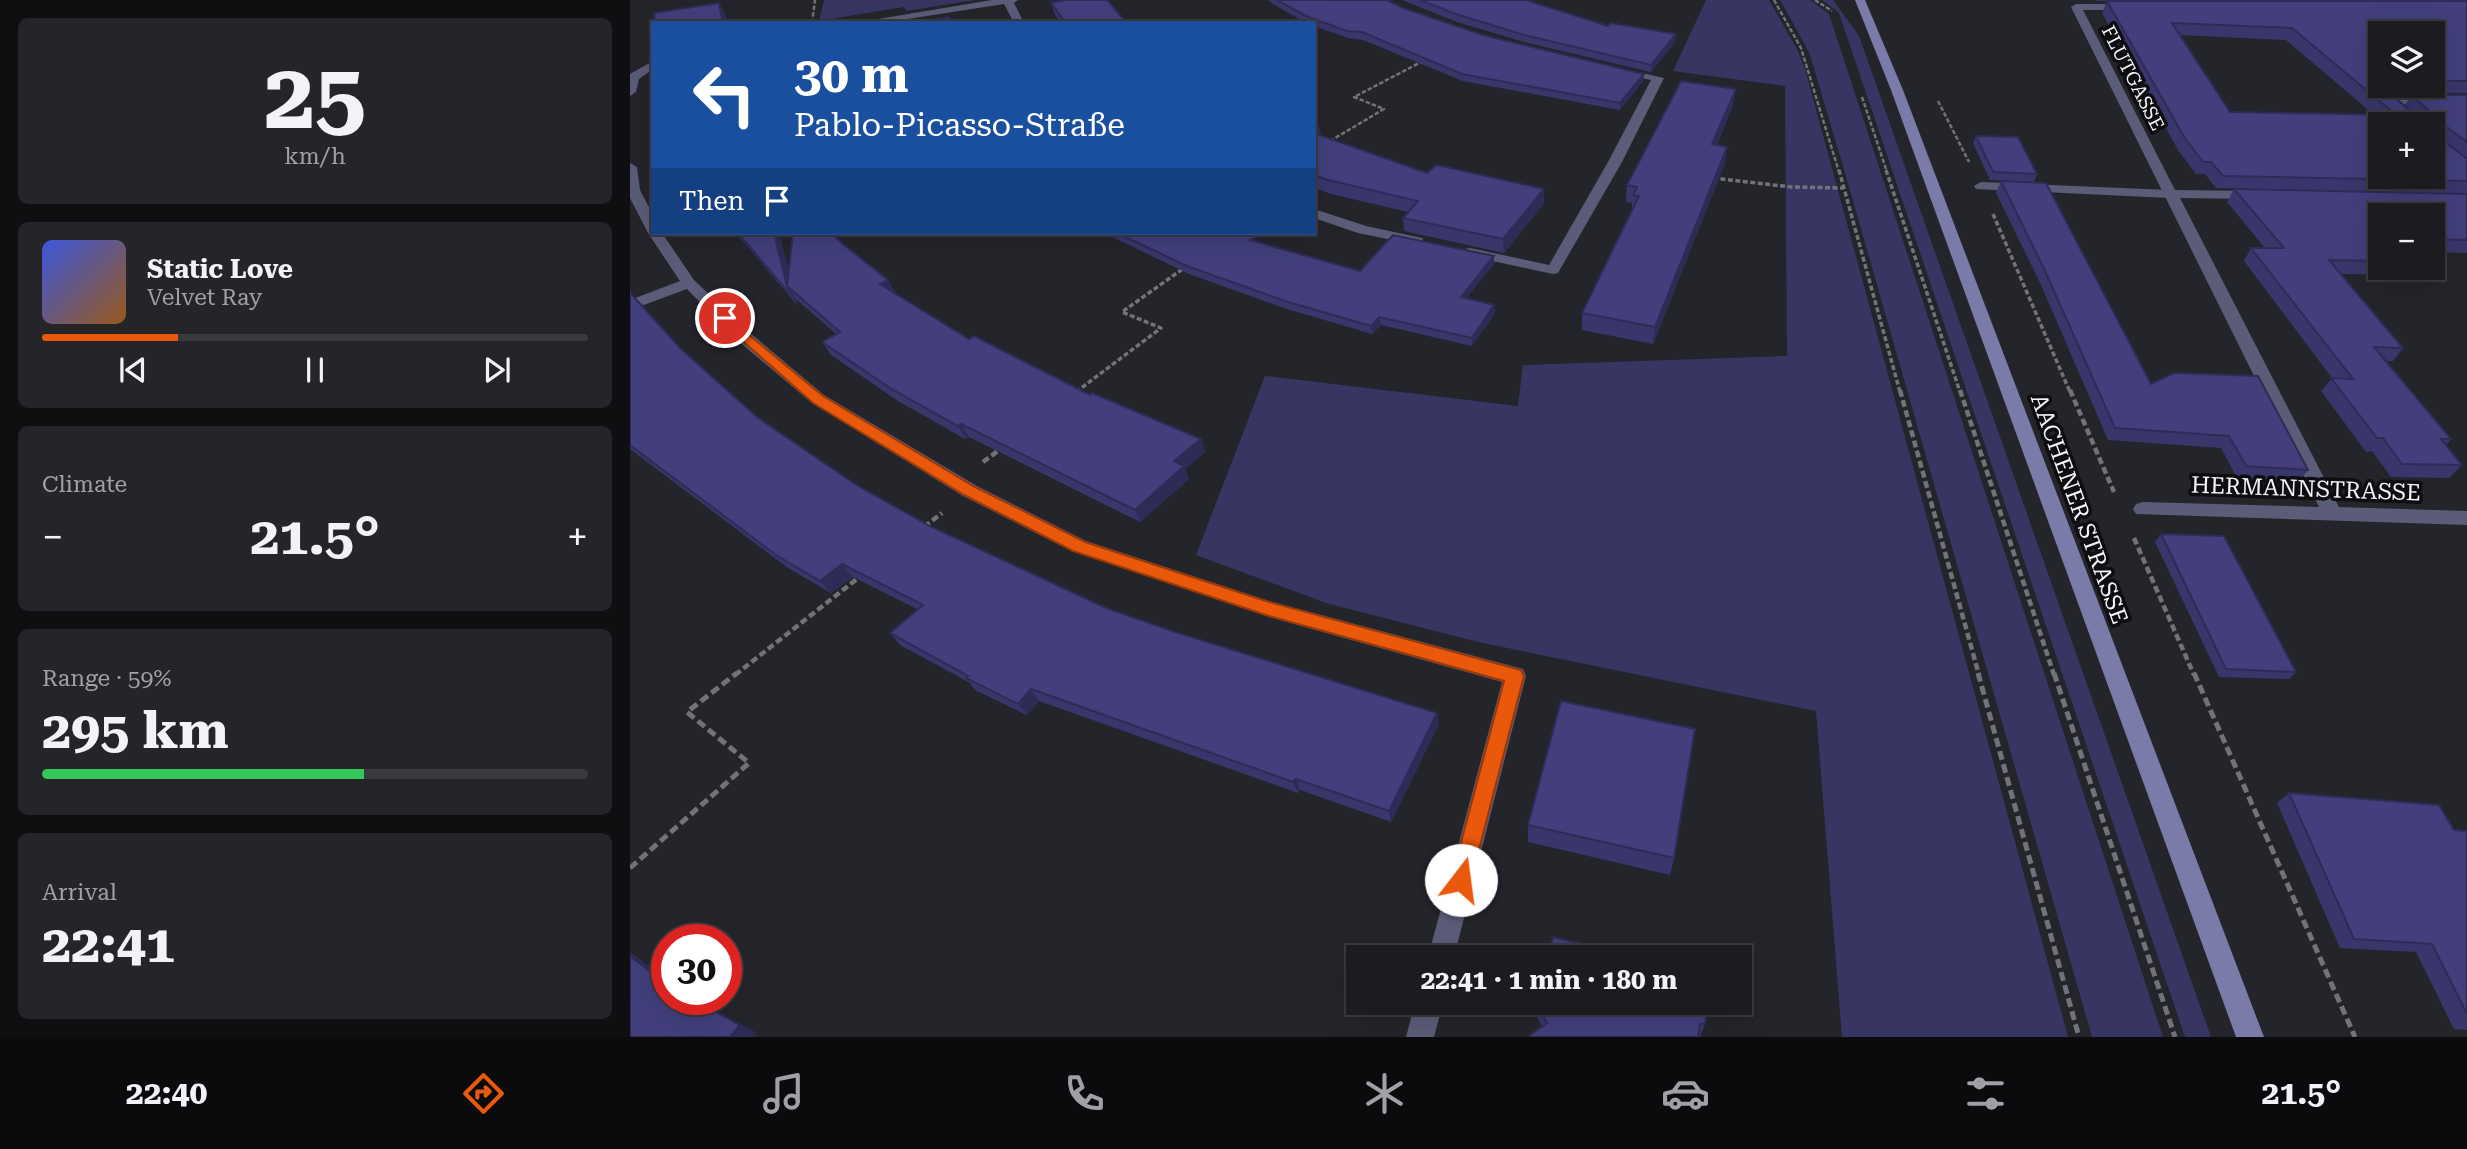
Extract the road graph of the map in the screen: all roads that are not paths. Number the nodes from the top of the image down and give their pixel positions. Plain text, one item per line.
1 (1013, 0) edge
2 (1860, 0) edge
3 (1008, 1) edge
4 (2146, 7) edge
5 (873, 21) edge
6 (1018, 21) edge
7 (649, 65) edge
8 (1603, 67) edge
9 (630, 92) edge
10 (2467, 100) edge
11 (2400, 112) edge
12 (630, 167) edge
13 (1980, 186) dead end
14 (2169, 194) junction
15 (2271, 195) edge
16 (1316, 214) edge
17 (651, 225) edge
18 (657, 235) edge
19 (1431, 244) edge
20 (1458, 250) edge
21 (690, 283) junction
22 (630, 305) edge
23 (2143, 509) dead end
24 (2333, 515) junction
25 (2467, 518) edge
26 (1444, 945) edge
27 (1426, 1015) edge
28 (1420, 1037) edge
29 (2249, 1037) edge

1 - 3 street
2 - 29 main road, AACHENER STRASSE
3 - 5 street
3 - 6 street
4 - 14 street, FLUTGASSE
7 - 9 street
8 - 20 street
10 - 11 street
12 - 17 street
13 - 14 street
14 - 15 street
14 - 24 street, FLUTGASSE
16 - 19 street
18 - 21 street
21 - 22 street
21 - 26 street
23 - 24 street, HERMANNSTRASSE
24 - 25 street, HERMANNSTRASSE
27 - 28 street

